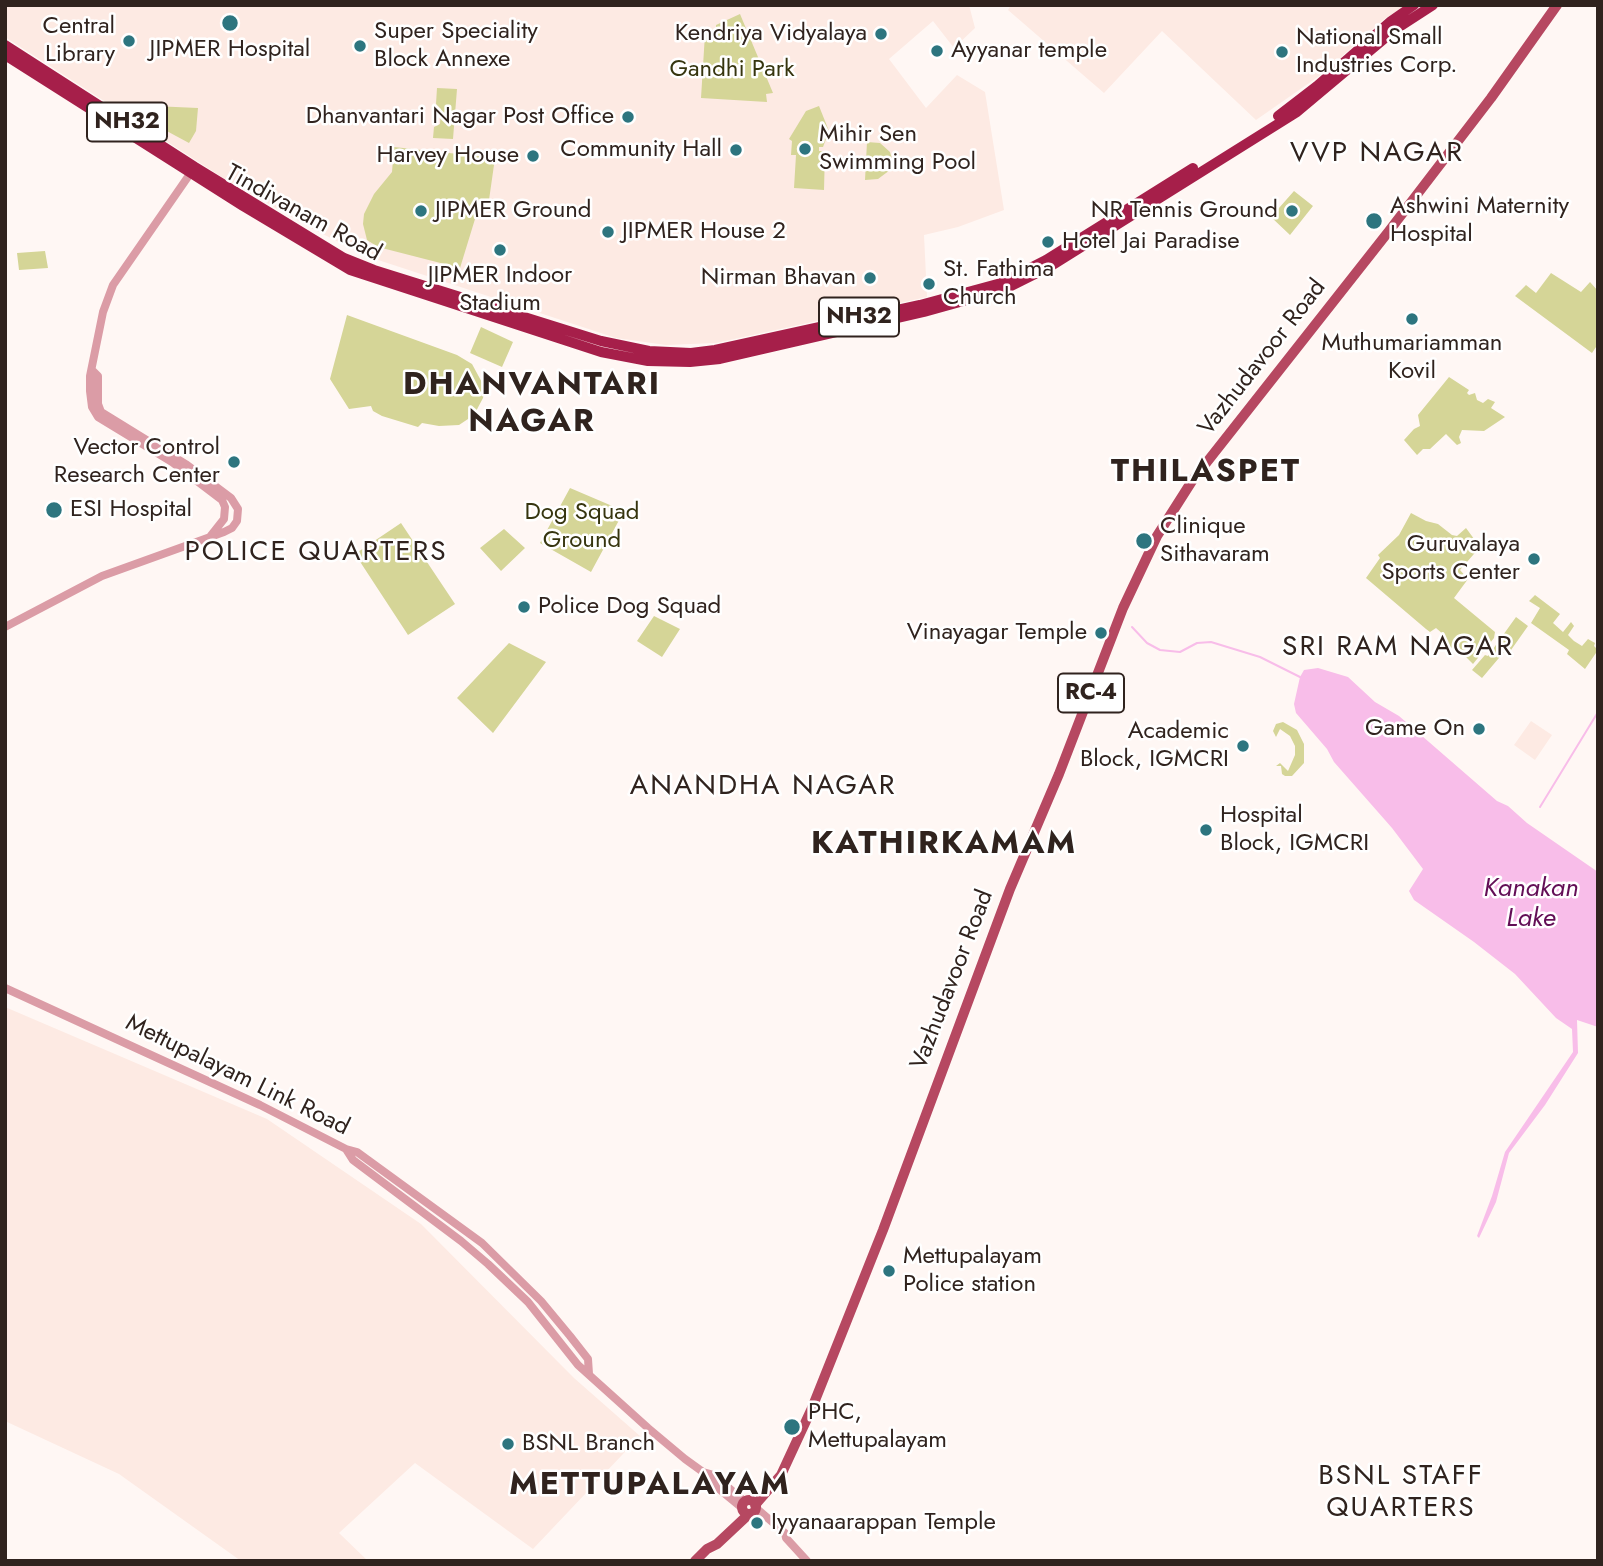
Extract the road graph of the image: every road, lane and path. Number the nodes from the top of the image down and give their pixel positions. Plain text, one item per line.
1 (1414, 5) edge
2 (1433, 5) edge
3 (1557, 5) edge
4 (5, 45) edge
5 (5, 55) edge
6 (71, 92) junction
7 (193, 170) junction
8 (482, 309) junction
9 (93, 370) junction
10 (209, 538) junction
11 (5, 627) edge
12 (5, 988) edge
13 (750, 1508) junction
14 (695, 1561) edge
15 (807, 1561) edge

1 - 8 highway, NH32
2 - 8 highway, Tindivanam Road / NH32
3 - 13 main road, Vazhudavoor Road / RC-4
4 - 6 highway, Tindivanam Road / NH32
5 - 6 highway, Tindivanam Road / NH32
6 - 7 highway, Tindivanam Road / NH32
7 - 8 highway, Tindivanam Road / NH32
7 - 8 highway, Tindivanam Road / NH32
7 - 9 street
9 - 10 street
9 - 10 street
10 - 11 street
12 - 13 street, Mettupalayam Link Road
13 - 14 main road
13 - 15 street

